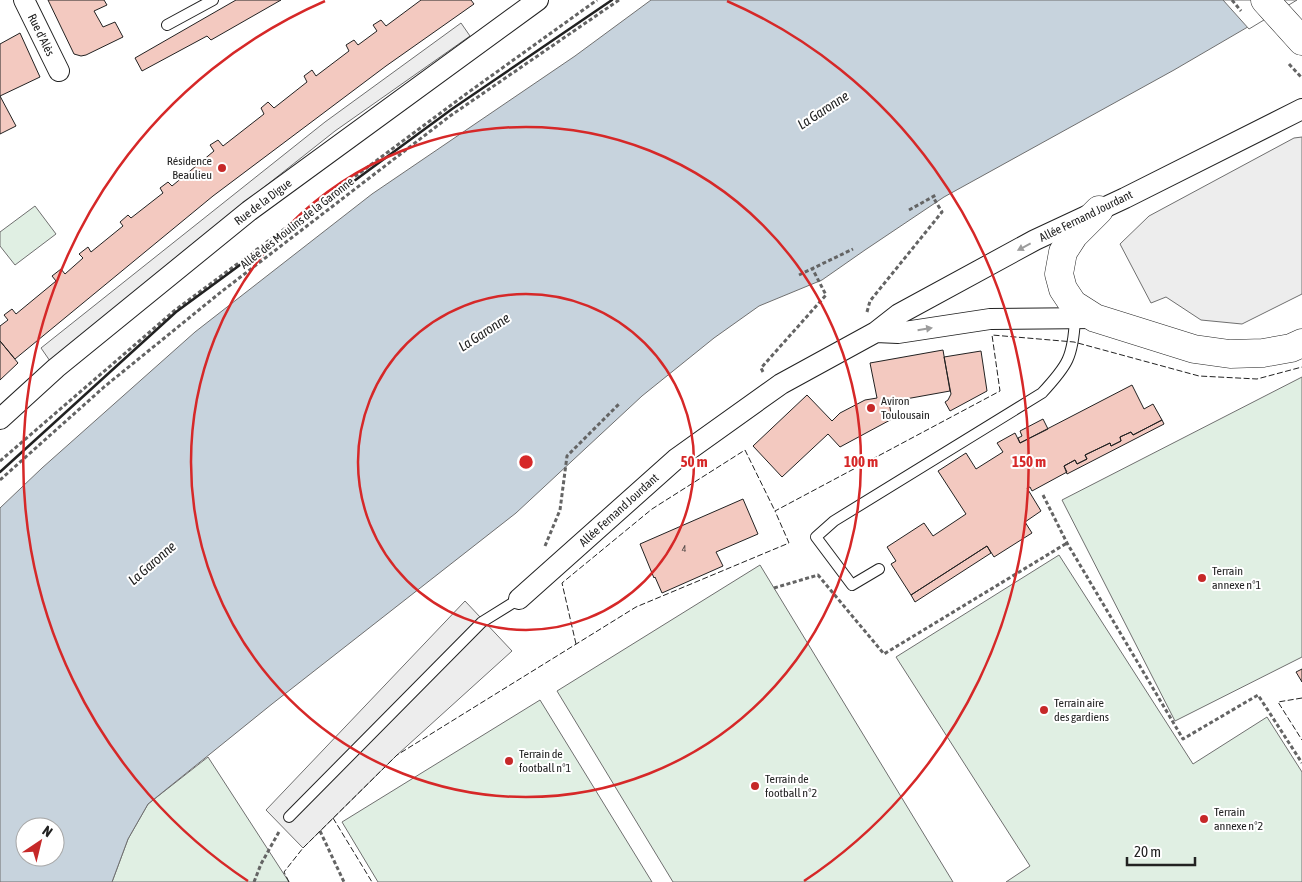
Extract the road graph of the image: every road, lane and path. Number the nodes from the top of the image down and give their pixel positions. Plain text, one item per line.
1 (24, 0) edge
2 (213, 0) edge
3 (538, 0) edge
4 (597, 0) edge
5 (619, 0) edge
6 (1265, 0) edge
7 (167, 25) dead end
8 (1302, 41) edge
9 (58, 70) dead end
10 (1302, 109) edge
11 (909, 210) dead end
12 (1099, 210) junction
13 (853, 248) dead end
14 (812, 268) junction
15 (799, 275) dead end
16 (1085, 318) junction
17 (876, 332) junction
18 (1302, 343) edge
19 (773, 390) junction
20 (619, 404) dead end
21 (0, 419) edge
22 (0, 461) edge
23 (1, 478) edge
24 (1043, 495) dead end
25 (1067, 543) junction
26 (879, 569) dead end
27 (551, 570) junction
28 (774, 588) dead end
29 (519, 599) joint
30 (1302, 763) edge
31 (289, 817) joint
32 (320, 830) dead end
33 (254, 882) edge
34 (344, 882) edge

1 - 9 street, Rue d'Alès
2 - 7 lane
3 - 21 street, Rue de la Digue
4 - 22 path
5 - 23 path, Allée des Moulins de la Garonne
6 - 8 main road
10 - 12 street, Allée Fernand Jourdant
11 - 17 path
12 - 16 main road
12 -> 17 street, Allée Fernand Jourdant
13 - 14 path
14 - 15 path
14 - 19 path
17 -> 16 street
16 - 18 main road
16 - 26 lane
17 - 19 street, Allée Fernand Jourdant
19 - 27 street, Allée Fernand Jourdant
20 - 27 path
24 - 25 path
25 - 28 path
25 - 30 path
27 - 29 street, Allée Fernand Jourdant
29 - 31 lane
31 - 33 path
32 - 34 path

